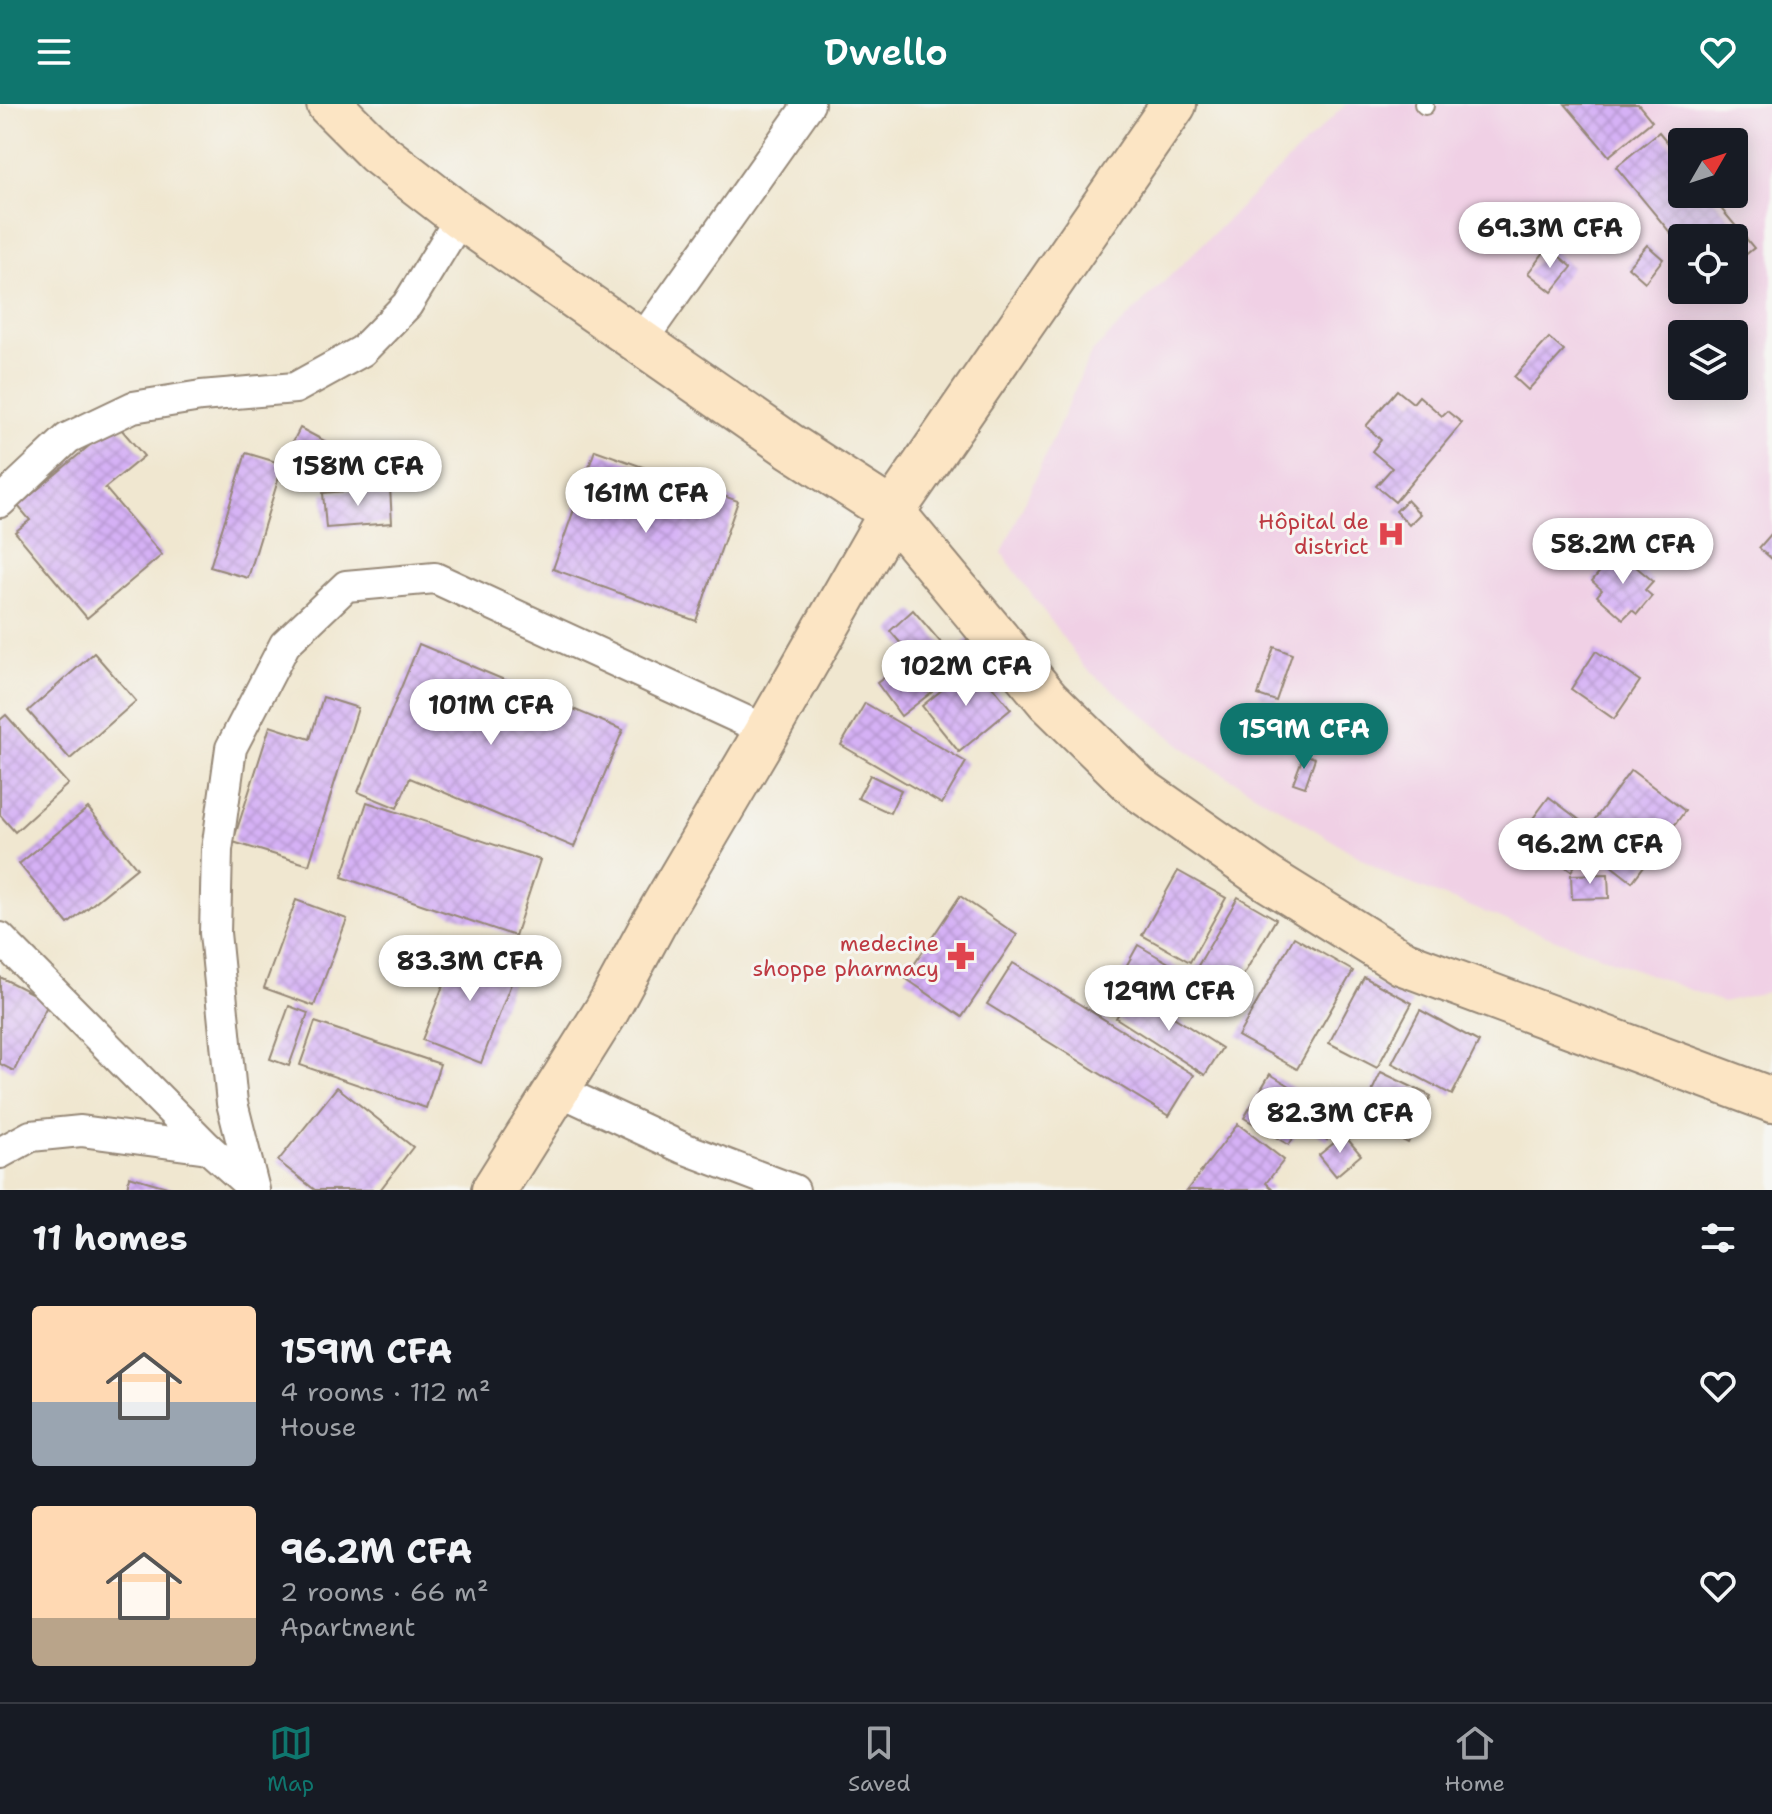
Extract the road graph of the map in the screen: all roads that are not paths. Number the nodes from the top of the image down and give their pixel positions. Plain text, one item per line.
1 (1174, 104) edge
2 (805, 105) edge
3 (338, 108) edge
4 (461, 217) junction
5 (640, 343) junction
6 (0, 502) edge
7 (892, 512) junction
8 (767, 731) junction
9 (0, 938) edge
10 (558, 1090) junction
11 (1772, 1100) edge
12 (208, 1148) junction
13 (0, 1153) edge
14 (253, 1189) edge
15 (494, 1190) edge
16 (794, 1190) edge

1 - 7 street
2 - 5 street
3 - 4 street
4 - 5 street
4 - 6 street
5 - 7 street
7 - 8 street
7 - 11 street
8 - 10 street
8 - 14 street
9 - 12 street
10 - 15 street
10 - 16 street
12 - 13 street
12 - 14 street

